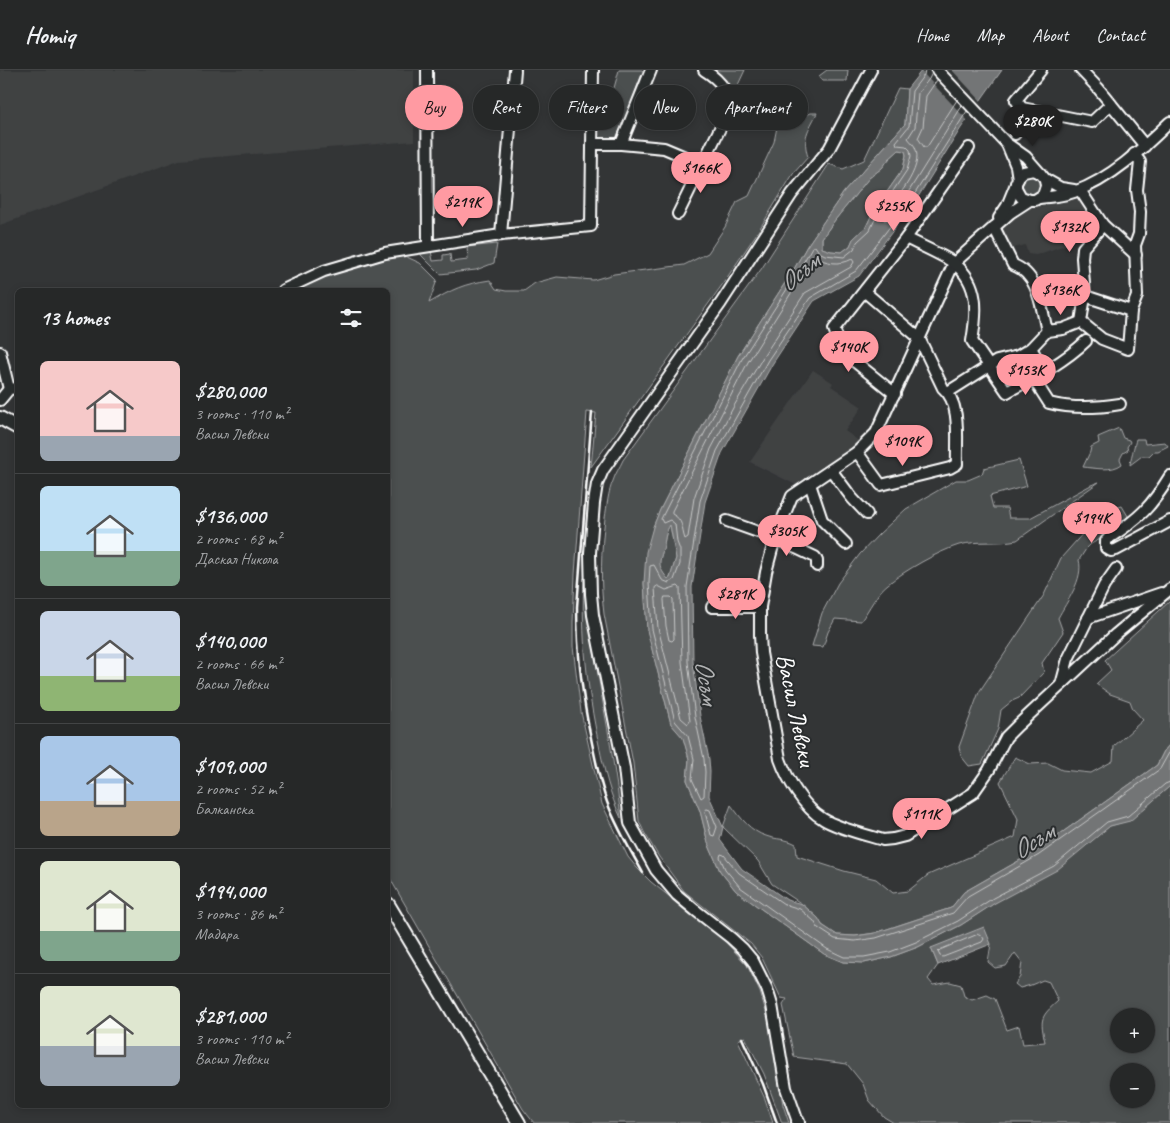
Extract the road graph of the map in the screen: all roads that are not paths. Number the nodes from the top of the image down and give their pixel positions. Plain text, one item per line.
1 (427, 70) edge
2 (515, 70) edge
3 (594, 70) edge
4 (651, 70) edge
5 (704, 70) edge
6 (871, 70) edge
7 (937, 70) edge
8 (1041, 70) edge
9 (1084, 71) edge
10 (1111, 104) junction
11 (1022, 108) junction
12 (1170, 122) edge
13 (1016, 134) dead end
14 (1006, 143) junction
15 (593, 144) junction
16 (621, 144) junction
17 (1145, 146) junction
18 (969, 148) dead end
19 (1134, 154) junction
20 (702, 164) junction
21 (1043, 176) junction
22 (1017, 181) junction
23 (1080, 190) junction
24 (1035, 199) junction
25 (678, 214) dead end
26 (1103, 225) junction
27 (994, 227) junction
28 (501, 236) junction
29 (906, 238) junction
30 (428, 246) junction
31 (1136, 255) junction
32 (954, 263) junction
33 (287, 288) edge
34 (865, 292) junction
35 (1086, 296) junction
36 (1131, 311) junction
37 (1081, 322) junction
38 (1047, 331) junction
39 (919, 338) junction
40 (1086, 341) dead end
41 (1031, 348) junction
42 (0, 352) edge
43 (990, 366) junction
44 (1045, 372) junction
45 (1033, 378) junction
46 (13, 388) edge
47 (948, 392) junction
48 (895, 394) junction
49 (0, 400) edge
50 (1120, 404) dead end
51 (0, 418) edge
52 (15, 426) edge
53 (857, 452) junction
54 (831, 470) junction
55 (1170, 476) edge
56 (810, 484) junction
57 (867, 514) dead end
58 (727, 521) dead end
59 (1170, 521) edge
60 (775, 538) junction
61 (846, 544) dead end
62 (817, 566) dead end
63 (1116, 568) dead end
64 (1169, 589) edge
65 (712, 607) dead end
66 (760, 607) junction
67 (1088, 618) junction
68 (1062, 685) junction
69 (390, 907) edge
70 (519, 1123) edge
71 (798, 1123) edge

1 - 30 street
2 - 28 street
3 - 15 street
4 - 16 street
5 - 20 street
6 - 71 street
7 - 14 street
8 - 11 street
9 - 10 street
10 - 11 street
10 - 17 street
11 - 13 street
12 - 17 street
14 - 21 street
14 - 22 street
15 - 16 street
15 - 28 street
16 - 20 street
17 - 19 street
18 - 29 street
19 - 23 street
19 - 31 street
20 - 25 street
21 - 22 street
21 - 23 street
21 - 24 street
22 - 24 street
22 - 27 street
23 - 24 street
23 - 26 street
24 - 27 street
26 - 31 street
26 - 35 street
27 - 32 street, Васил Левски
27 - 38 street
28 - 30 street
29 - 32 street
29 - 34 street
30 - 33 street
31 - 36 street
32 - 39 street, Васил Левски
32 - 43 street
34 - 39 street
34 - 48 street
35 - 36 street
35 - 37 street
36 - 37 street
37 - 38 street
38 - 41 street
39 - 47 street
39 - 48 street, Васил Левски
40 - 44 street
41 - 43 street
41 - 44 street
42 - 46 street
43 - 45 street
43 - 47 street
44 - 45 street
45 - 50 street
46 - 49 street
47 - 53 street
48 - 53 street, Васил Левски
51 - 52 main road
53 - 54 street, Васил Левски
54 - 56 street, Васил Левски
54 - 57 street
55 - 59 street
56 - 60 street, Васил Левски
56 - 61 street
58 - 60 street
60 - 62 street
60 - 66 street, Васил Левски
63 - 67 street
64 - 67 street
64 - 68 street, Васил Левски
65 - 66 street
66 - 68 street, Васил Левски
67 - 68 street
69 - 70 main road

